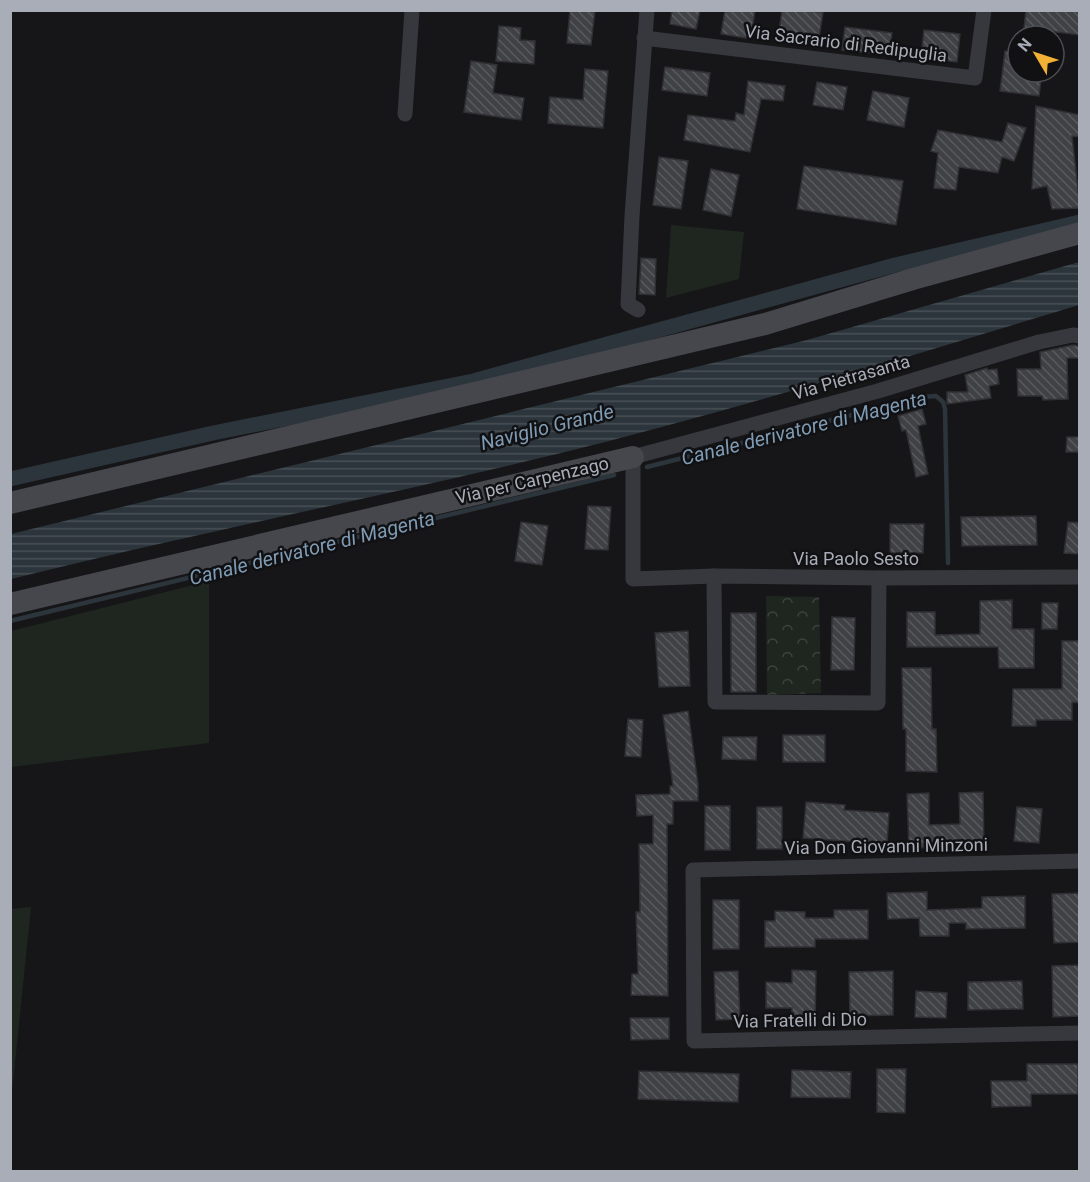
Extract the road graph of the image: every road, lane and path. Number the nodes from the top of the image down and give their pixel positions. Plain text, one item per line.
1 (412, 10) edge
2 (647, 10) edge
3 (984, 10) edge
4 (644, 38) junction
5 (405, 114) dead end
6 (1080, 234) edge
7 (639, 310) dead end
8 (1080, 336) edge
9 (633, 457) junction
10 (10, 503) edge
11 (714, 576) junction
12 (1080, 577) edge
13 (879, 578) junction
14 (10, 604) edge
15 (1080, 861) edge
16 (693, 870) joint
17 (1080, 1033) edge

1 - 5 street
2 - 4 street
3 - 4 street, Via Sacrario di Redipuglia
4 - 7 street
6 - 10 street
8 - 9 street, Via Pietrasanta
9 - 11 street, Via Paolo Sesto
9 - 14 street, Via per Carpenzago
11 - 13 street, Via Paolo Sesto
11 - 13 street
12 - 13 street, Via Paolo Sesto
15 - 16 street, Via Don Giovanni Minzoni
16 - 17 street, Via Fratelli di Dio

